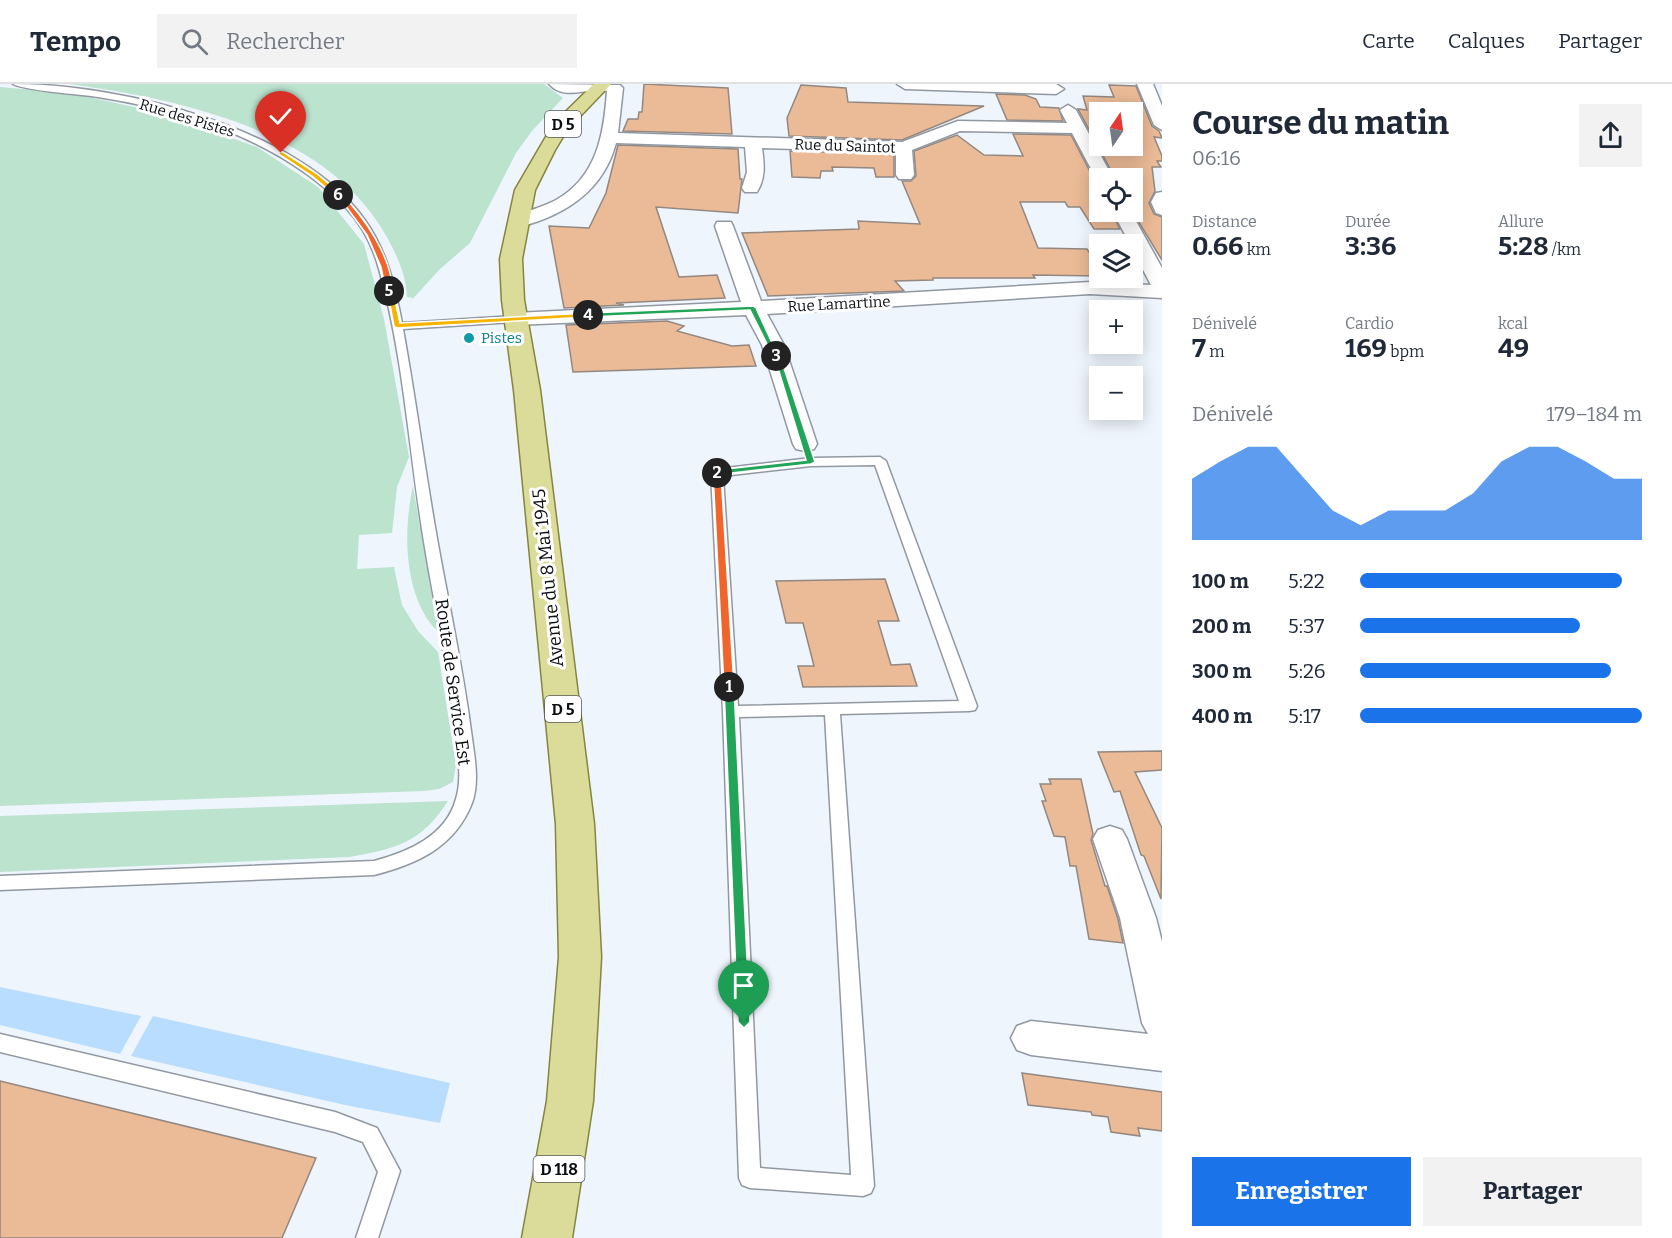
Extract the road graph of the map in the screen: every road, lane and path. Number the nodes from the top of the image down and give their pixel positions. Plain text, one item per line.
1 (17, 84) edge
2 (603, 84) edge
3 (905, 84) edge
4 (1145, 84) edge
5 (559, 85) edge
6 (1054, 86) edge
7 (584, 103) junction
8 (1158, 104) edge
9 (1162, 125) edge
10 (1077, 128) junction
11 (609, 138) junction
12 (753, 143) junction
13 (904, 147) junction
14 (1099, 168) edge
15 (905, 175) dead end
16 (751, 188) dead end
17 (1162, 197) edge
18 (1162, 208) edge
19 (519, 221) junction
20 (1127, 222) edge
21 (724, 226) dead end
22 (1162, 286) edge
23 (1162, 292) edge
24 (753, 308) junction
25 (515, 319) junction
26 (397, 326) junction
27 (808, 453) junction
28 (832, 710) junction
29 (731, 712) junction
30 (1110, 839) dead end
31 (0, 883) edge
32 (1162, 1023) edge
33 (1031, 1038) dead end
34 (0, 1042) edge
35 (1162, 1053) edge
36 (570, 1101) joint
37 (367, 1238) edge
38 (547, 1238) edge

1 - 26 lane, Rue des Pistes
2 - 5 street
2 - 7 main road, Avenue du 8 Mai 1945 / D 5
2 - 11 street
3 - 6 street
4 - 8 street
5 - 7 street
6 - 10 street
7 - 19 main road, Avenue du 8 Mai 1945 / D 5
8 - 9 street
10 - 13 street, Rue du Saintot
10 - 14 street
11 - 12 street, Rue du Saintot
11 - 19 street
12 - 13 street, Rue du Saintot
12 - 16 street
13 - 15 street
17 - 18 street
19 - 25 main road, Avenue du 8 Mai 1945 / D 5
20 - 22 street
21 - 24 street
23 - 24 street, Rue Lamartine
24 - 25 street, Rue Lamartine
24 - 27 street
25 - 26 lane
25 - 36 main road, Avenue du 8 Mai 1945 / D 5
26 - 31 lane, Route de Service Est
27 - 28 lane
27 - 29 lane
28 - 29 lane
28 - 29 lane
30 - 32 street
33 - 35 street
34 - 37 lane
36 - 38 main road, D 118

